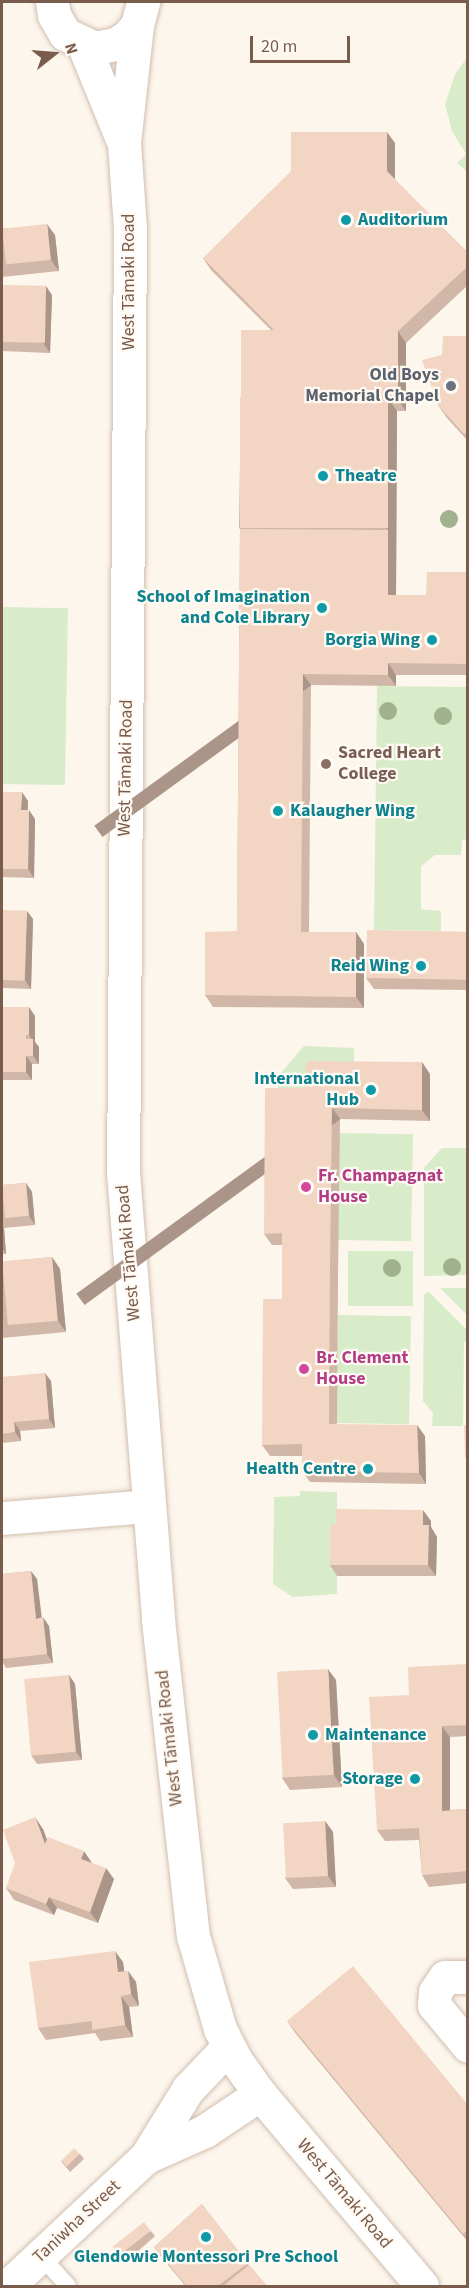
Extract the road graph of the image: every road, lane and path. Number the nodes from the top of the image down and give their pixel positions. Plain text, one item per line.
1 (52, 2) edge
2 (140, 13) edge
3 (84, 46) junction
4 (124, 143) junction
5 (149, 1506) junction
6 (2, 1518) edge
7 (468, 1977) edge
8 (464, 2035) edge
9 (228, 2047) junction
10 (260, 2094) junction
11 (146, 2157) junction
12 (41, 2256) junction
13 (8, 2286) edge
14 (68, 2286) edge
15 (422, 2286) edge

1 - 3 main road
2 - 3 main road
2 - 4 main road, West Tāmaki Road
3 - 4 main road, West Tāmaki Road
4 - 5 main road, West Tāmaki Road
5 - 6 main road
5 - 9 main road, West Tāmaki Road
7 - 8 main road
9 - 10 main road, West Tāmaki Road
9 - 11 main road, Taniwha Street
10 - 11 main road, Taniwha Street
10 - 15 main road, West Tāmaki Road
11 - 12 main road, Taniwha Street
12 - 13 main road, Taniwha Street
12 - 14 lane

